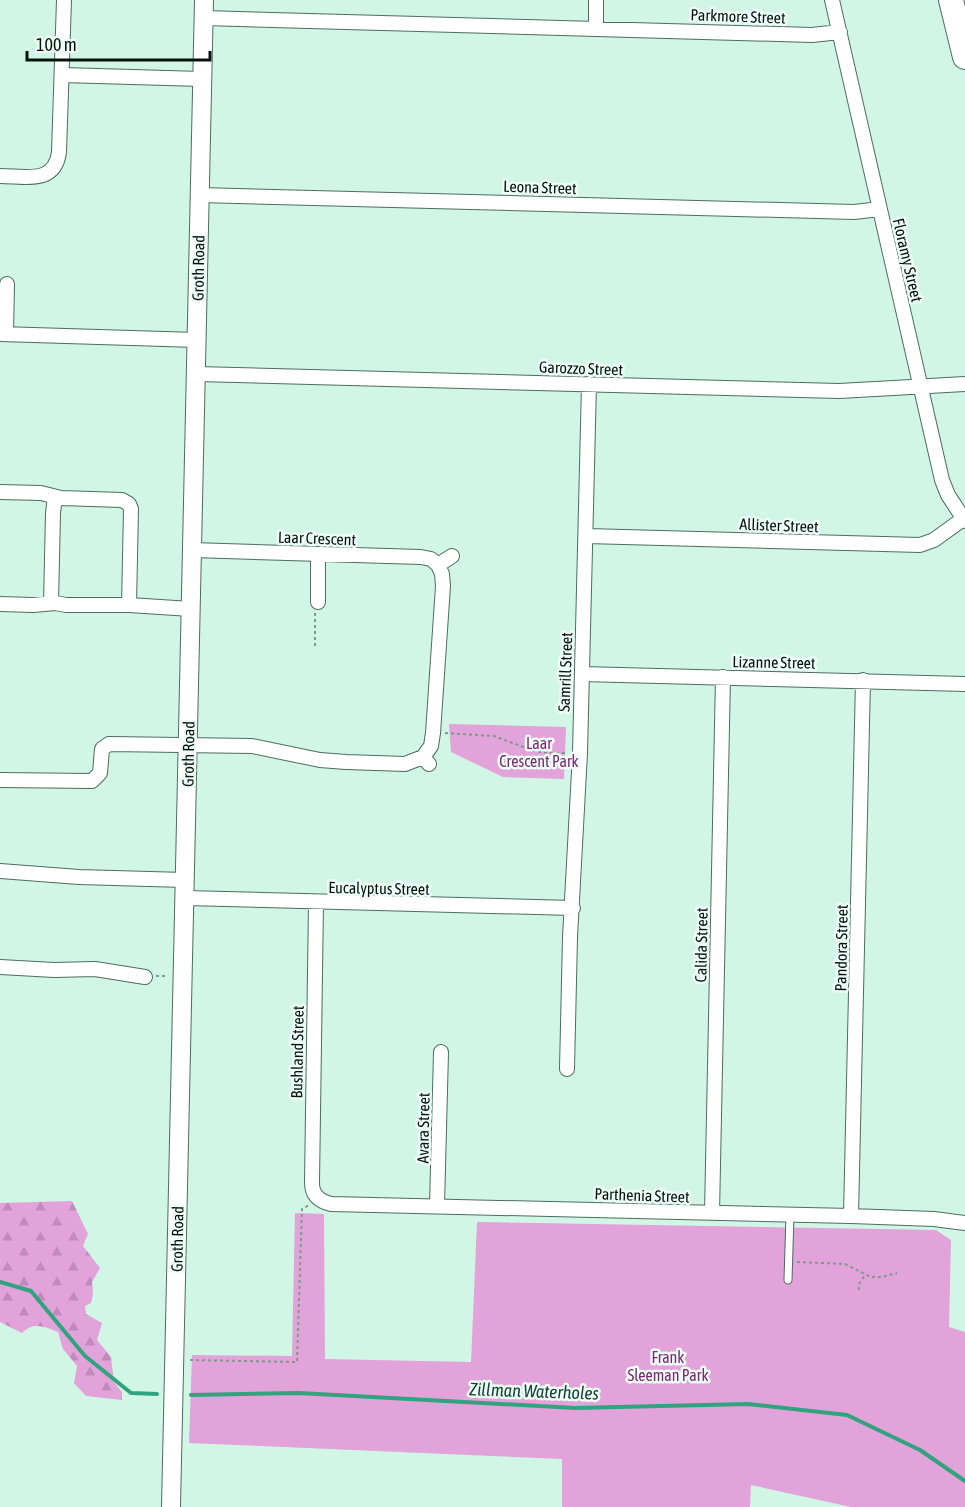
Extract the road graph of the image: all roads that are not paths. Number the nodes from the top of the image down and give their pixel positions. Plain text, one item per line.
1 (64, 0) edge
2 (596, 0) edge
3 (832, 0) edge
4 (951, 0) edge
5 (204, 9) edge
6 (596, 29) junction
7 (840, 32) junction
8 (965, 57) edge
9 (62, 75) junction
10 (202, 79) junction
11 (0, 176) edge
12 (199, 195) junction
13 (880, 209) junction
14 (7, 284) dead end
15 (3, 334) edge
16 (197, 340) junction
17 (196, 374) junction
18 (589, 384) junction
19 (965, 384) edge
20 (921, 387) junction
21 (0, 492) edge
22 (55, 497) junction
23 (964, 520) edge
24 (586, 536) junction
25 (192, 550) junction
26 (318, 554) junction
27 (452, 556) dead end
28 (438, 565) junction
29 (318, 602) road end
30 (51, 603) junction
31 (0, 604) edge
32 (129, 605) junction
33 (191, 609) junction
34 (582, 674) junction
35 (723, 677) junction
36 (863, 680) junction
37 (965, 684) edge
38 (188, 746) junction
39 (0, 780) edge
40 (0, 871) edge
41 (185, 889) junction
42 (316, 903) junction
43 (573, 908) junction
44 (0, 967) edge
45 (145, 977) dead end
46 (441, 1052) dead end
47 (567, 1069) dead end
48 (319, 1199) joint
49 (437, 1206) junction
50 (712, 1214) junction
51 (790, 1215) junction
52 (851, 1216) junction
53 (965, 1222) edge
54 (788, 1280) dead end
55 (171, 1507) edge

1 - 9 street
2 - 6 street
3 - 7 street, Floramy Street
4 - 8 highway
5 - 6 street, Parkmore Street
5 - 10 street, Groth Road
6 - 7 street, Parkmore Street
7 - 13 street, Floramy Street
9 - 10 street
9 - 11 street
10 - 12 street, Groth Road
12 - 13 street, Leona Street
12 - 16 street, Groth Road
13 - 20 street, Floramy Street
14 - 15 street
15 - 16 street
16 - 17 street, Groth Road
17 - 18 street, Garozzo Street
17 - 25 street, Groth Road
18 - 20 street, Garozzo Street
18 - 24 street, Samrill Street
19 - 20 street, Garozzo Street
20 - 23 street, Floramy Street
21 - 22 street
22 - 30 street
22 - 32 street
23 - 24 street, Allister Street
24 - 34 street, Samrill Street
25 - 26 street, Laar Crescent
25 - 33 street, Groth Road
26 - 28 street, Laar Crescent
26 - 29 street
27 - 28 street
28 - 38 street
30 - 31 street
30 - 32 street
32 - 33 street
33 - 38 street, Groth Road
34 - 35 street, Lizanne Street
34 - 43 street, Samrill Street
35 - 36 street, Lizanne Street
35 - 50 street, Calida Street
36 - 37 street, Lizanne Street
36 - 52 street, Pandora Street
38 - 39 street
38 - 41 street, Groth Road
40 - 41 street, Eucalyptus Street
41 - 42 street, Eucalyptus Street
41 - 55 street, Groth Road
42 - 43 street, Eucalyptus Street
42 - 48 street, Bushland Street
43 - 47 street, Samrill Street
44 - 45 street
46 - 49 street, Avara Street
48 - 49 street, Parthenia Street
49 - 50 street, Parthenia Street
50 - 51 street, Parthenia Street
51 - 52 street, Parthenia Street
51 - 54 lane
52 - 53 street, Parthenia Street

